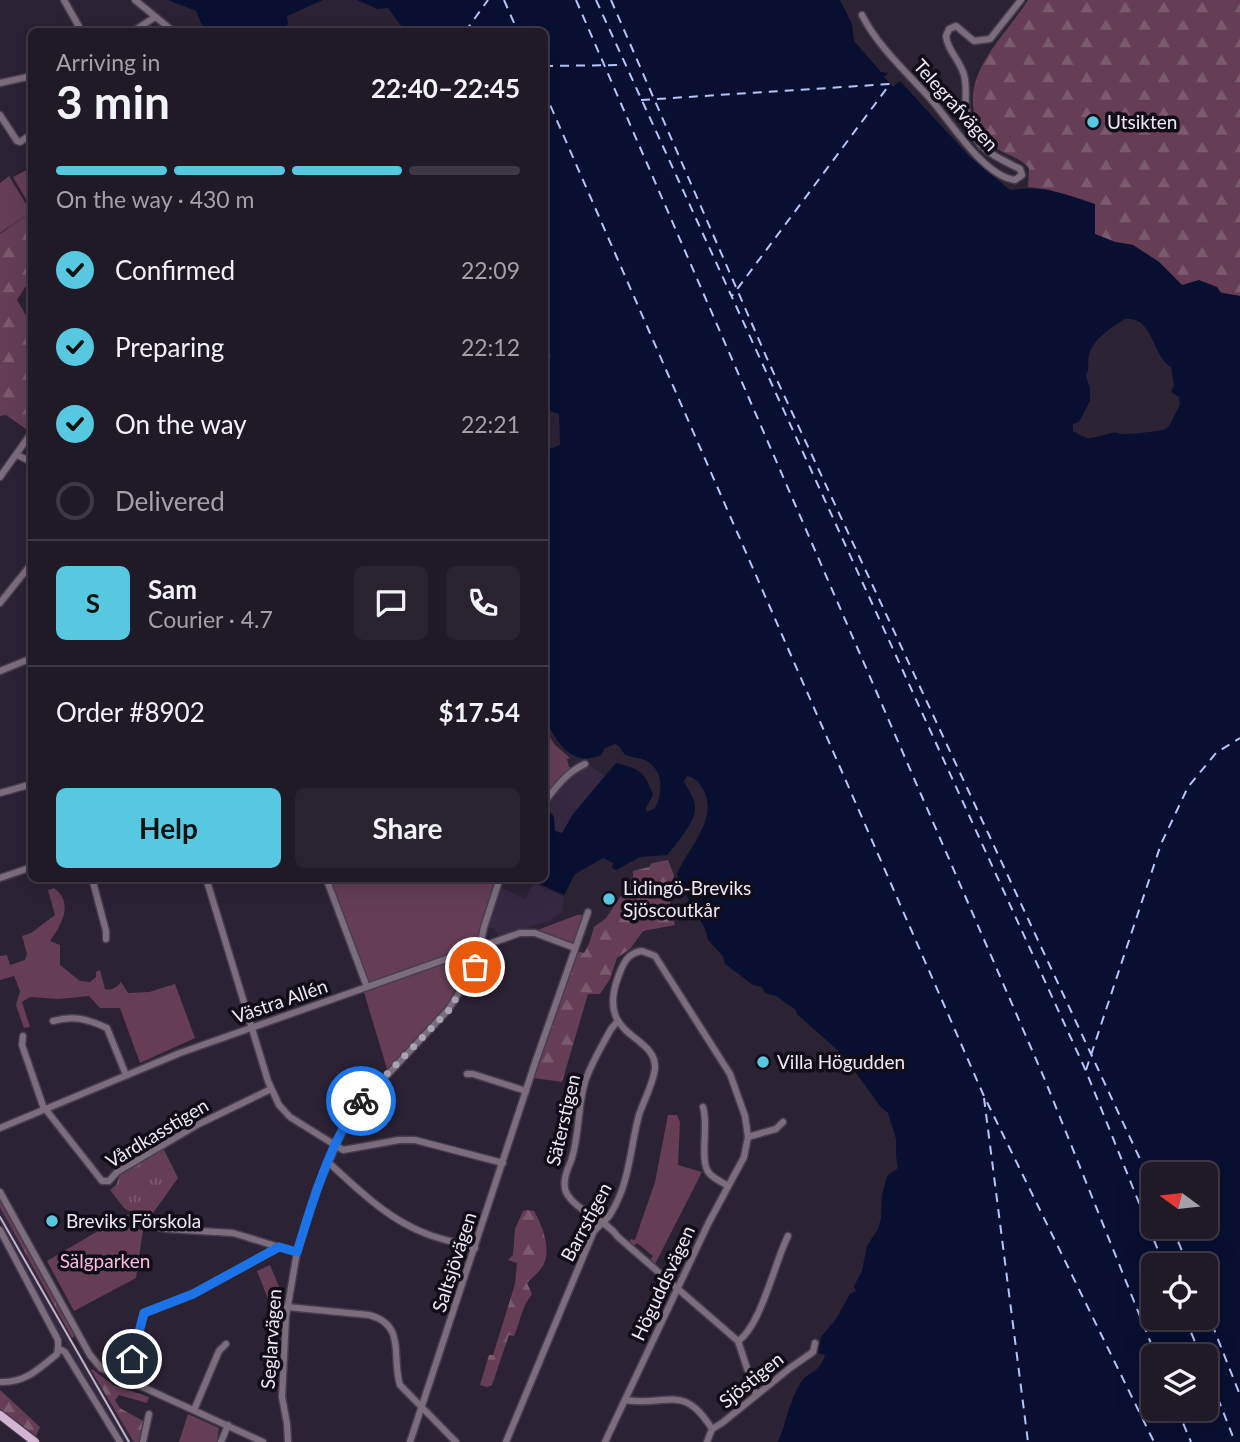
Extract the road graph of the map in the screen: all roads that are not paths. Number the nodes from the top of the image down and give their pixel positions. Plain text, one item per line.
1 (64, 0) edge
2 (135, 0) edge
3 (1021, 0) edge
4 (862, 15) dead end
5 (155, 17) junction
6 (80, 28) edge
7 (138, 28) edge
8 (169, 28) edge
9 (28, 77) edge
10 (0, 83) edge
11 (0, 115) edge
12 (28, 137) edge
13 (28, 438) edge
14 (17, 455) junction
15 (28, 460) edge
16 (0, 477) edge
17 (28, 568) edge
18 (0, 603) edge
19 (28, 660) edge
20 (0, 671) edge
21 (585, 764) dead end
22 (28, 786) edge
23 (0, 793) edge
24 (548, 798) edge
25 (28, 868) edge
26 (0, 878) edge
27 (93, 882) edge
28 (207, 882) edge
29 (328, 882) edge
30 (498, 882) edge
31 (588, 912) dead end
32 (106, 939) dead end
33 (575, 948) junction
34 (479, 949) junction
35 (367, 987) junction
36 (53, 1021) dead end
37 (618, 1021) junction
38 (251, 1028) junction
39 (23, 1036) dead end
40 (467, 1074) dead end
41 (125, 1075) junction
42 (271, 1089) junction
43 (526, 1091) junction
44 (703, 1107) dead end
45 (46, 1110) junction
46 (783, 1122) dead end
47 (0, 1128) edge
48 (748, 1137) junction
49 (335, 1146) junction
50 (328, 1162) junction
51 (503, 1163) junction
52 (728, 1185) junction
53 (0, 1192) edge
54 (135, 1222) dead end
55 (603, 1222) junction
56 (0, 1230) edge
57 (788, 1236) dead end
58 (279, 1247) junction
59 (475, 1248) junction
60 (297, 1252) junction
61 (678, 1289) junction
62 (287, 1307) junction
63 (738, 1341) junction
64 (815, 1343) dead end
65 (226, 1344) dead end
66 (58, 1348) junction
67 (126, 1381) junction
68 (0, 1382) edge
69 (756, 1395) junction
70 (625, 1400) junction
71 (422, 1406) junction
72 (194, 1410) junction
73 (0, 1415) edge
74 (149, 1415) dead end
75 (228, 1426) junction
76 (712, 1429) junction
77 (35, 1442) edge
78 (120, 1442) edge
79 (143, 1442) edge
80 (220, 1442) edge
81 (263, 1442) edge
82 (288, 1442) edge
83 (410, 1442) edge
84 (456, 1442) edge
85 (506, 1442) edge
86 (605, 1442) edge
87 (707, 1442) edge

1 - 6 street
2 - 5 street
3 - 4 street, Telegrafvägen
5 - 7 street
5 - 8 street
9 - 10 street
11 - 12 street
13 - 14 street
14 - 15 street
14 - 16 street
17 - 18 street
19 - 20 street
21 - 24 street
22 - 23 street
25 - 26 street
27 - 32 street
28 - 38 street
29 - 35 street
30 - 34 street, Seglarvägen
31 - 33 street, Saltsjövägen
33 - 34 street, Västra Allén
33 - 43 street, Saltsjövägen
34 - 35 street, Västra Allén
34 - 49 street, Seglarvägen
35 - 38 street, Västra Allén
36 - 41 street
37 - 48 street
37 - 55 street, Barrstigen
37 - 55 street, Säterstigen
38 - 41 street, Västra Allén
38 - 42 street
39 - 45 street
40 - 43 street
41 - 45 street, Västra Allén
42 - 45 street, Vårdkasstigen
42 - 49 street
43 - 51 street, Saltsjövägen
44 - 52 street
45 - 47 street, Västra Allén
46 - 48 street
48 - 52 street, Höguddsvägen
49 - 50 street, Seglarvägen
49 - 51 street
50 - 59 street
50 - 60 street, Seglarvägen
51 - 59 street, Saltsjövägen
52 - 61 street, Höguddsvägen
53 - 67 street
54 - 58 street
55 - 61 street
55 - 85 street, Barrstigen
56 - 66 street
57 - 63 street
58 - 60 street
58 - 67 street
59 - 71 street, Saltsjövägen
60 - 62 street, Seglarvägen
61 - 63 street
61 - 70 street, Höguddsvägen
62 - 71 street
62 - 82 street, Seglarvägen
63 - 69 street
64 - 69 street, Sjöstigen
65 - 72 street
66 - 68 street
66 - 78 street
67 - 72 street
69 - 76 street, Sjöstigen
70 - 76 street
70 - 86 street, Höguddsvägen
71 - 83 street, Saltsjövägen
71 - 84 street
72 - 75 street
73 - 77 main road
74 - 79 street
75 - 80 street
75 - 81 street
76 - 87 street, Sjöstigen

